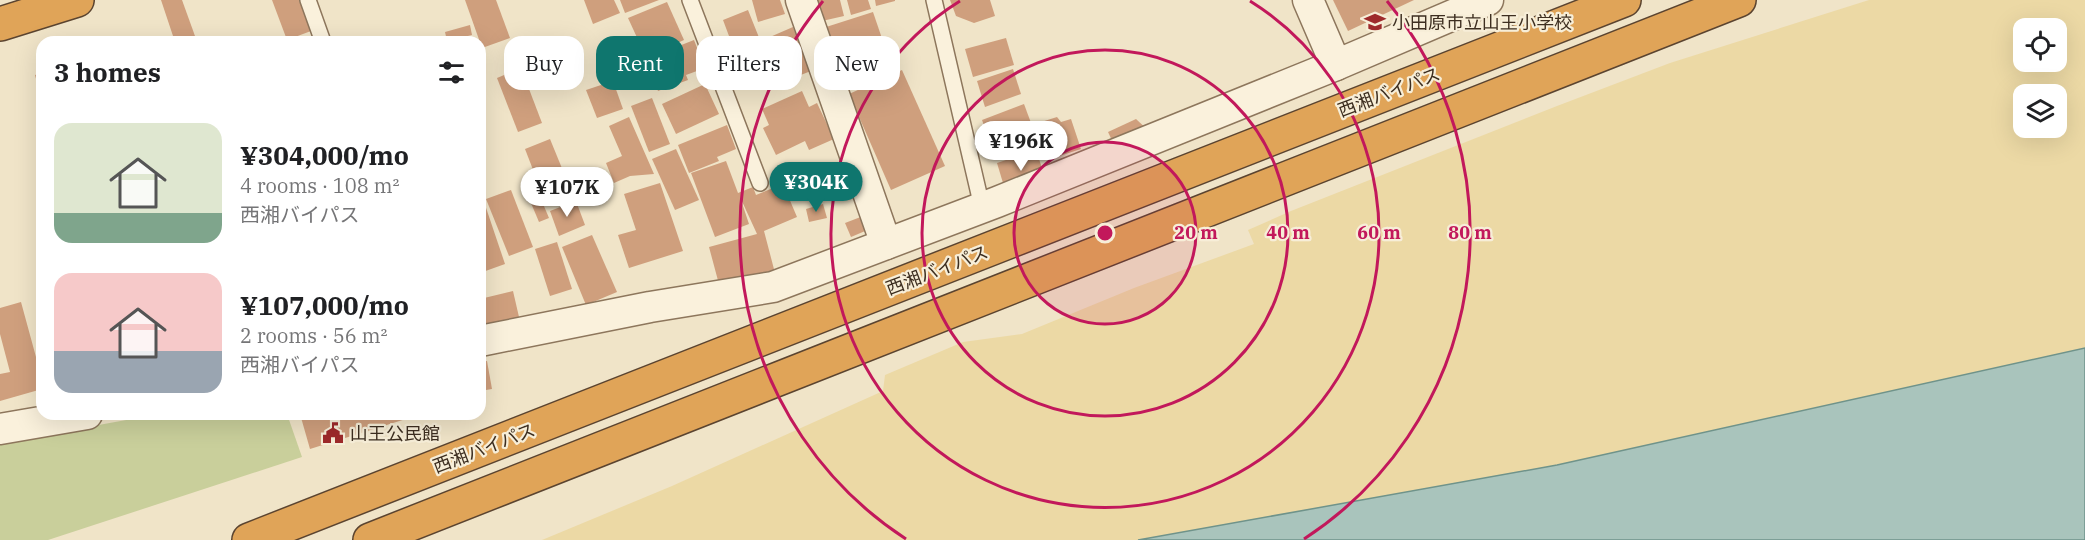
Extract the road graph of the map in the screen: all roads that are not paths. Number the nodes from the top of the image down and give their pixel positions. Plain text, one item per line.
1 (77, 0) edge
2 (308, 0) edge
3 (690, 0) edge
4 (801, 0) edge
5 (934, 0) edge
6 (1308, 0) edge
7 (1488, 0) edge
8 (1624, 0) edge
9 (1739, 0) edge
10 (0, 24) edge
11 (321, 36) edge
12 (1336, 64) junction
13 (760, 183) dead end
14 (982, 207) junction
15 (886, 244) junction
16 (486, 340) edge
17 (52, 420) edge
18 (0, 429) edge
19 (249, 540) edge
20 (370, 540) edge

1 - 10 highway
2 - 11 lane
3 - 13 lane
4 - 15 street
5 - 14 lane
6 - 12 street
7 - 12 street
8 - 19 highway, 西湘バイパス
9 - 20 highway
12 - 14 street
14 - 15 street
15 - 16 street
17 - 18 street

